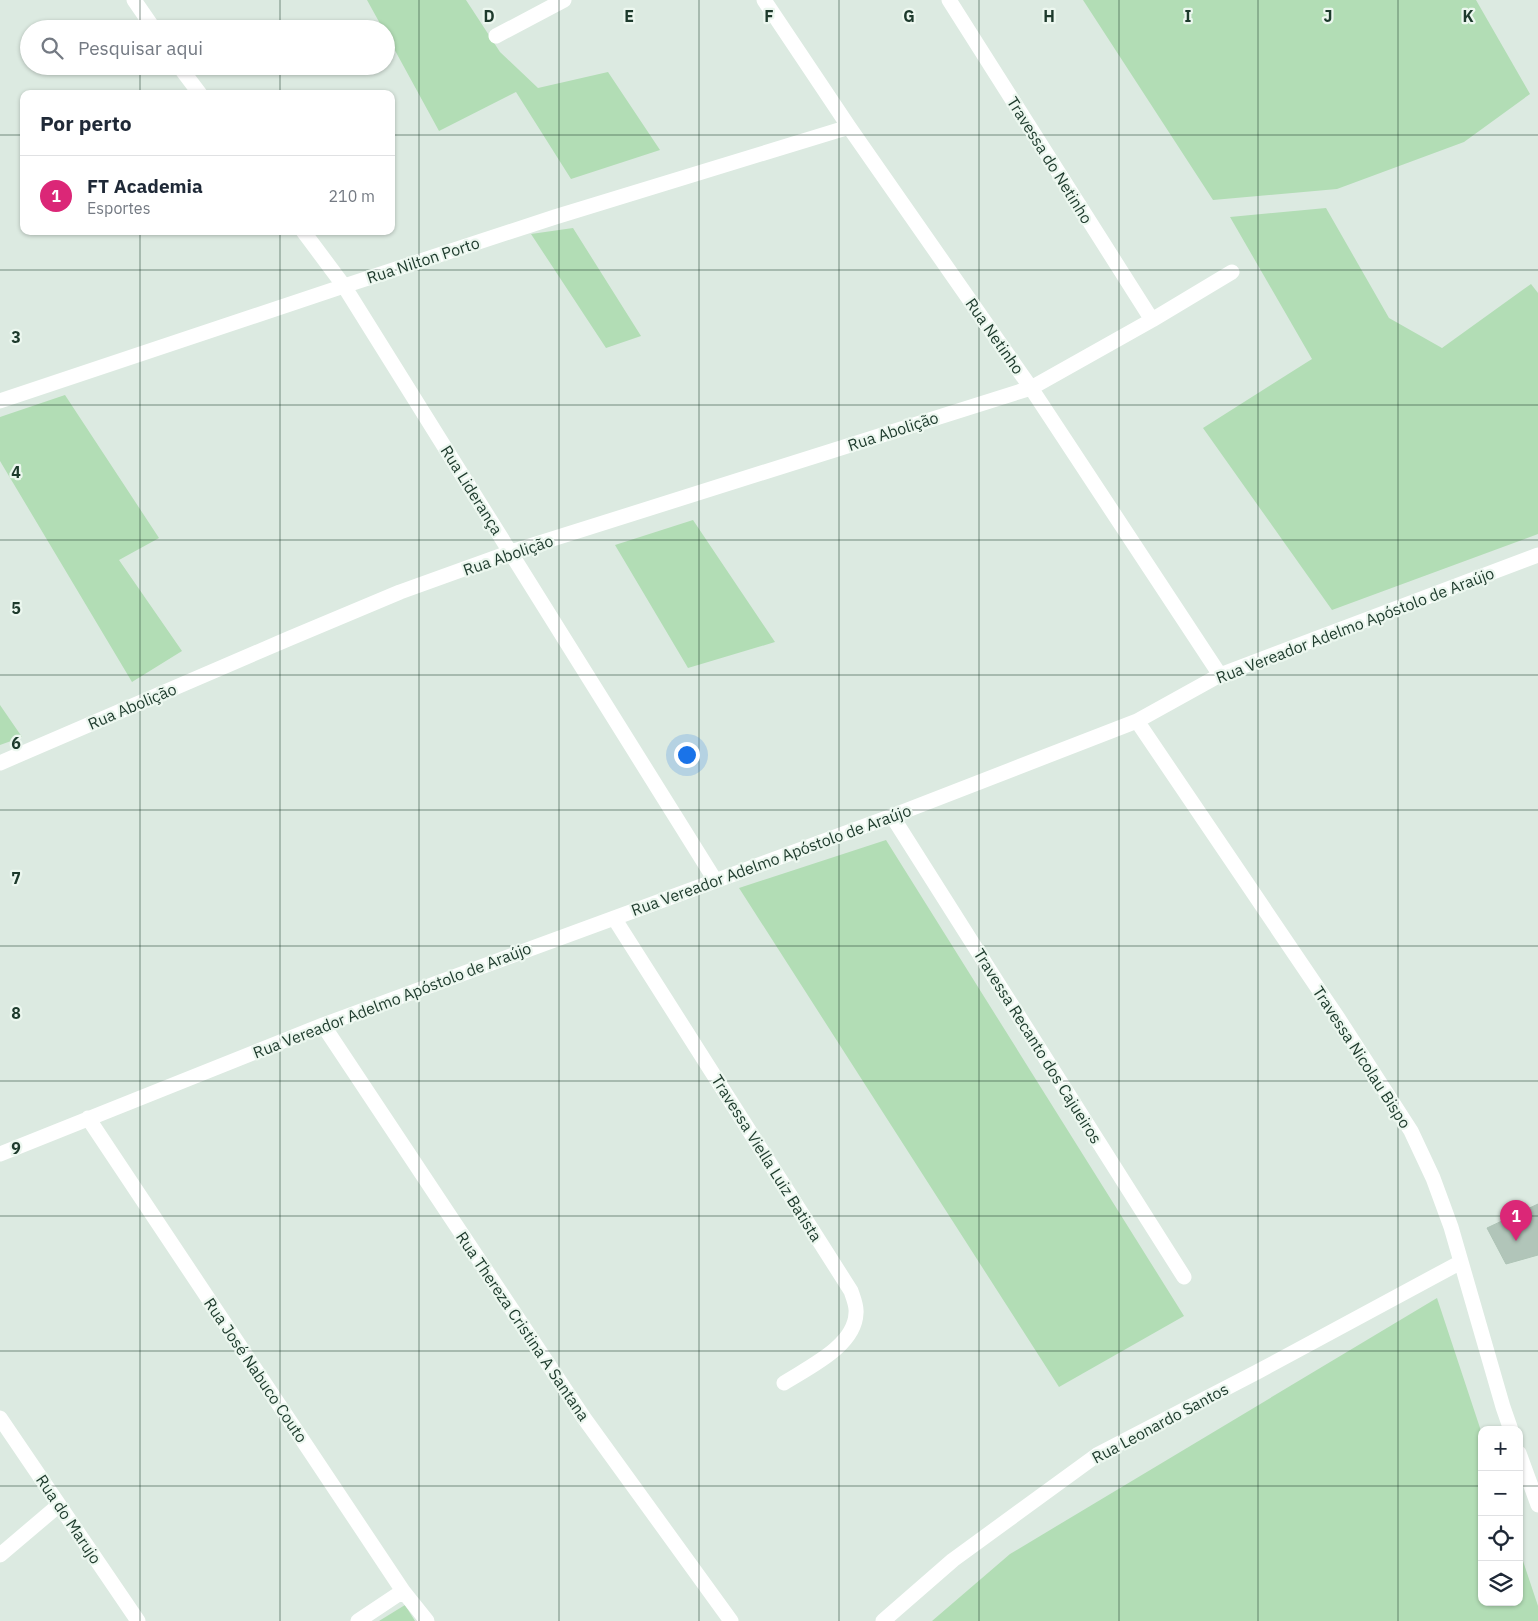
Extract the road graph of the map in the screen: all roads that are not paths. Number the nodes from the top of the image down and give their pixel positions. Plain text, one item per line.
1 (134, 0) edge
2 (564, 0) edge
3 (764, 0) edge
4 (949, 0) edge
5 (148, 20) edge
6 (496, 36) dead end
7 (186, 75) edge
8 (197, 90) edge
9 (849, 127) junction
10 (306, 235) edge
11 (1232, 272) dead end
12 (344, 286) junction
13 (1152, 320) junction
14 (1031, 388) junction
15 (0, 401) edge
16 (511, 552) junction
17 (1538, 554) edge
18 (1220, 675) junction
19 (1137, 721) junction
20 (0, 763) edge
21 (892, 816) junction
22 (715, 880) junction
23 (614, 918) junction
24 (323, 1025) junction
25 (88, 1118) junction
26 (0, 1154) edge
27 (1461, 1262) junction
28 (1184, 1277) dead end
29 (784, 1383) dead end
30 (0, 1418) edge
31 (1510, 1426) edge
32 (1523, 1463) edge
33 (59, 1505) junction
34 (1538, 1505) edge
35 (0, 1555) edge
36 (403, 1591) junction
37 (138, 1621) edge
38 (358, 1621) edge
39 (426, 1621) edge
40 (731, 1621) edge
41 (883, 1621) edge

1 - 5 street
2 - 6 street
3 - 9 street, Rua Netinho
4 - 13 street, Travessa do Netinho
7 - 8 street
9 - 12 street, Rua Nilton Porto
9 - 14 street, Rua Netinho
10 - 12 street, Rua Liderança
11 - 13 street
12 - 15 street, Rua Nilton Porto
12 - 16 street, Rua Liderança
13 - 14 street
14 - 16 street, Rua Abolição
14 - 18 street, Rua Netinho
16 - 20 street, Rua Abolição
16 - 22 street, Rua Liderança
17 - 18 street, Rua Vereador Adelmo Apóstolo de Araújo
18 - 19 street, Rua Vereador Adelmo Apóstolo de Araújo
19 - 21 street, Rua Vereador Adelmo Apóstolo de Araújo
19 - 27 street, Travessa Nicolau Bispo
21 - 22 street, Rua Vereador Adelmo Apóstolo de Araújo
21 - 28 street, Travessa Recanto dos Cajueiros
22 - 23 street, Rua Vereador Adelmo Apóstolo de Araújo
23 - 24 street, Rua Vereador Adelmo Apóstolo de Araújo
23 - 29 street, Travessa Viella Luiz Batista
24 - 25 street, Rua Vereador Adelmo Apóstolo de Araújo
24 - 40 street, Rua Thereza Cristina A Santana
25 - 26 street, Rua Vereador Adelmo Apóstolo de Araújo
25 - 36 street, Rua José Nabuco Couto
27 - 31 street, Travessa Nicolau Bispo
27 - 41 street, Rua Leonardo Santos
30 - 33 street, Rua do Marujo
32 - 34 street
33 - 35 street
33 - 37 street, Rua do Marujo
36 - 38 street
36 - 39 street, Rua José Nabuco Couto

